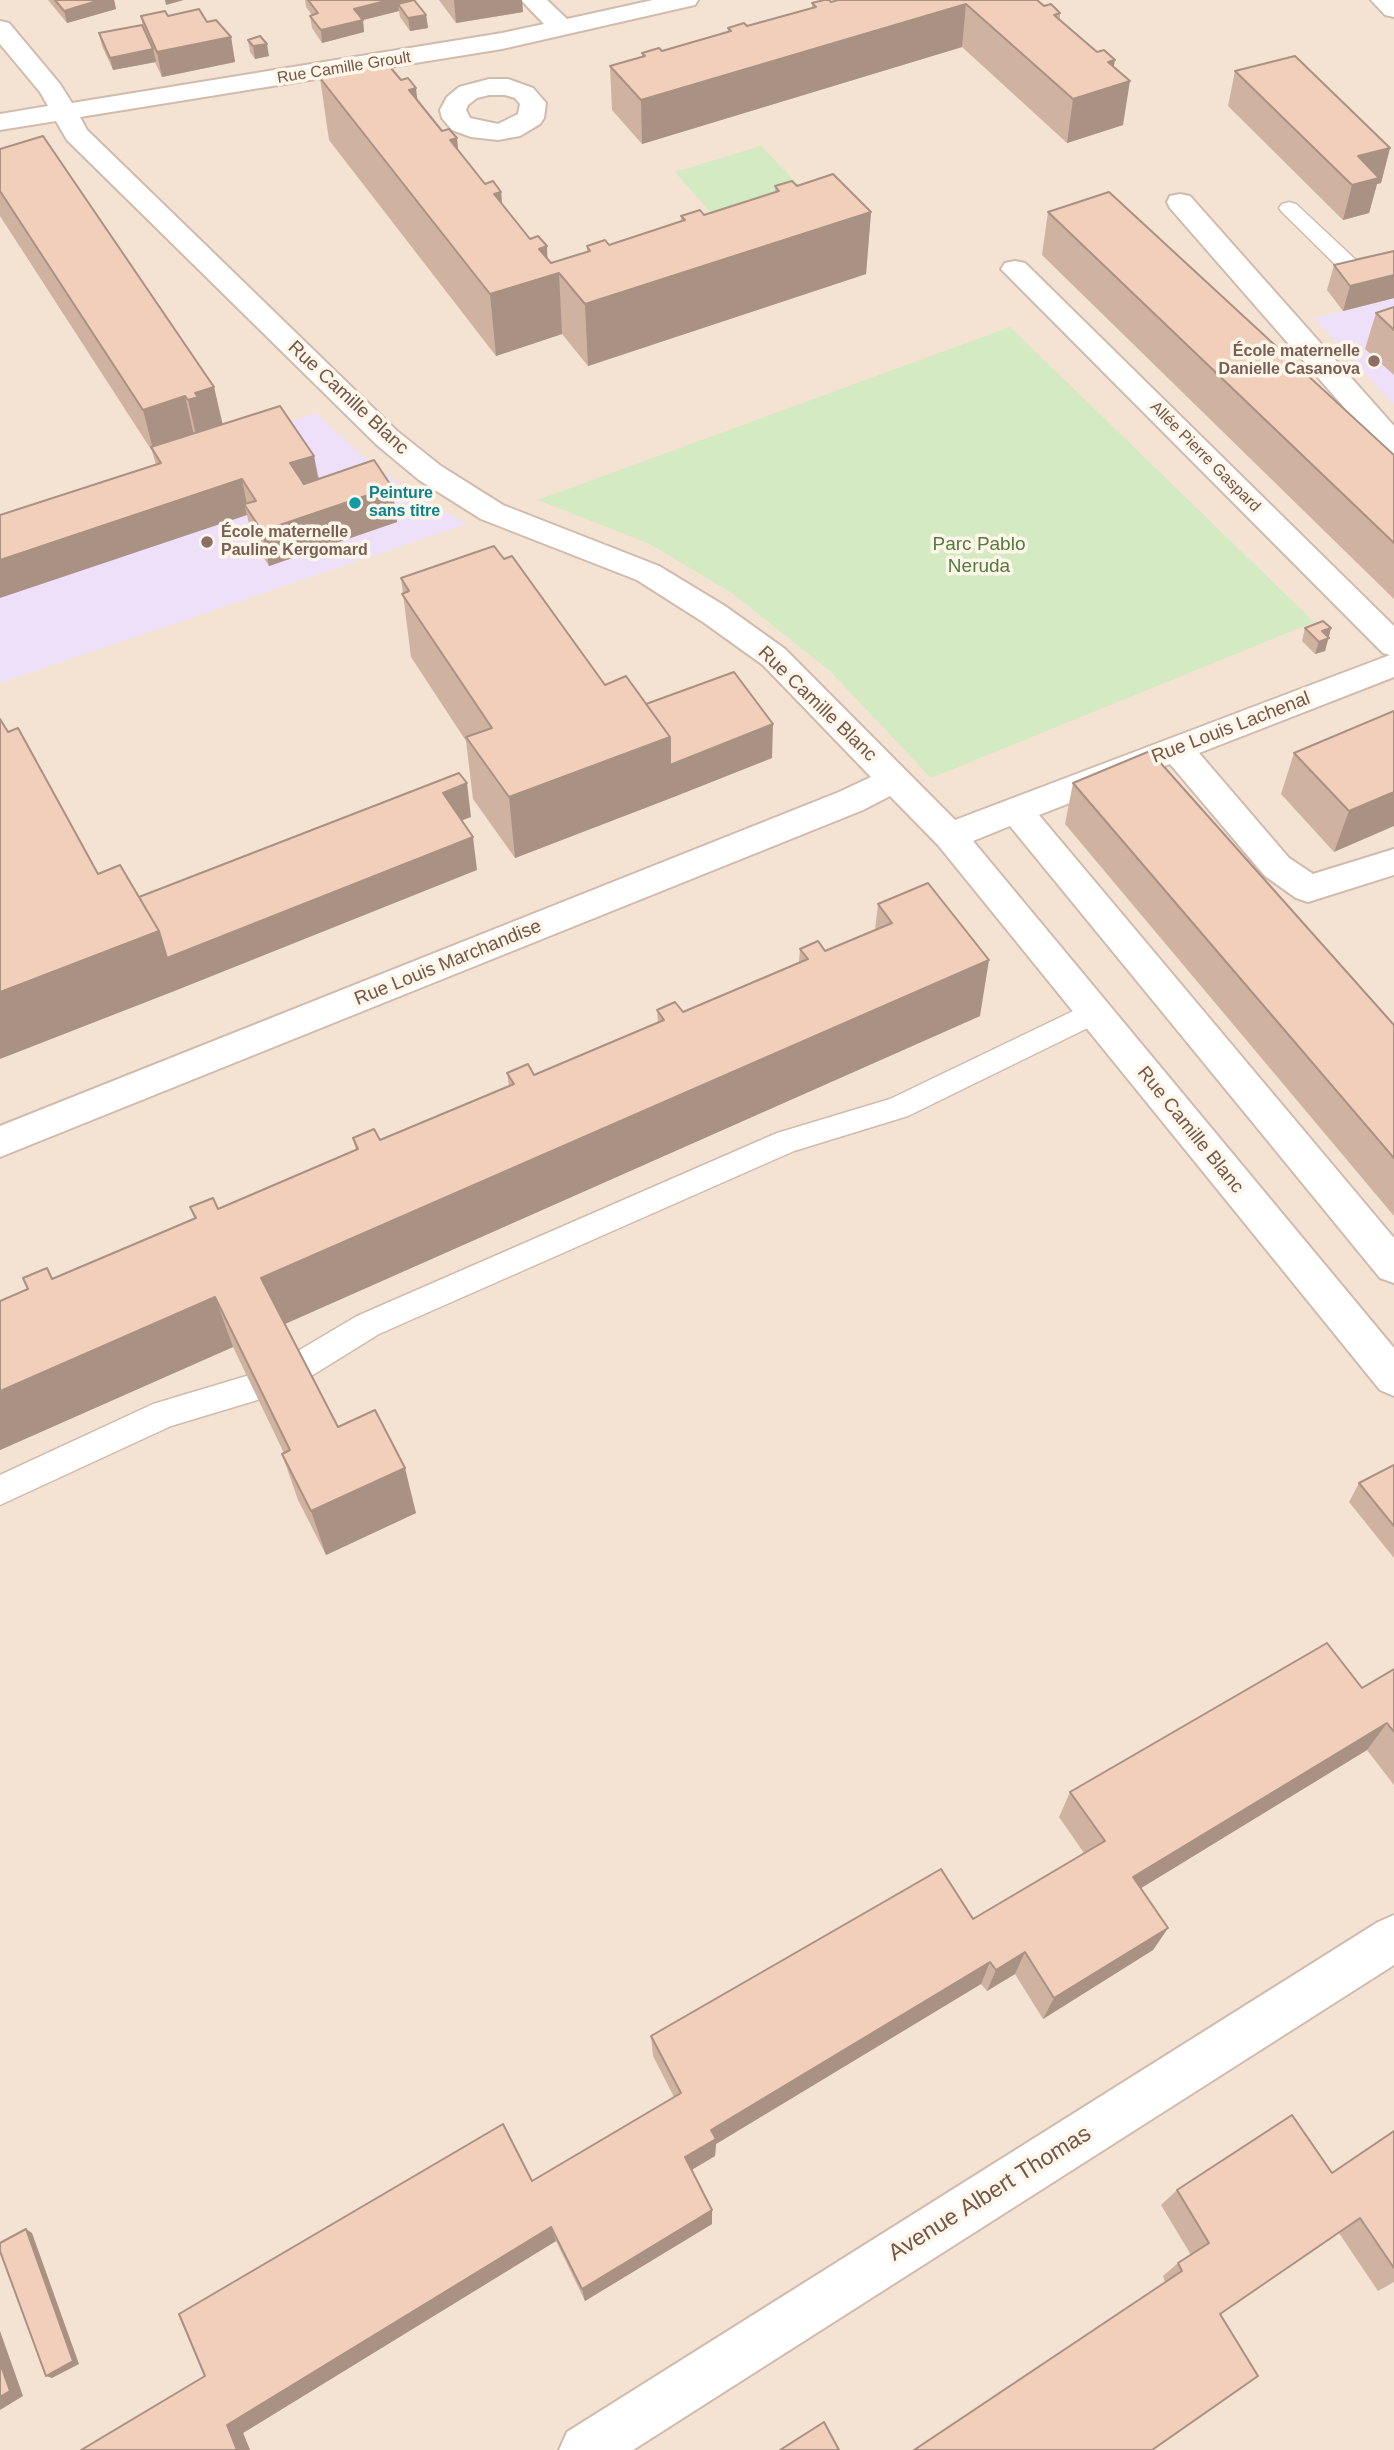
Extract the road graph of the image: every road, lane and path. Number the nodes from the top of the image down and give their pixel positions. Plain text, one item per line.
1 (533, 0) edge
2 (687, 0) edge
3 (1383, 0) edge
4 (625, 7) edge
5 (1394, 10) edge
6 (562, 28) junction
7 (2, 33) edge
8 (502, 41) junction
9 (489, 87) dead end
10 (62, 113) junction
11 (0, 122) edge
12 (1180, 202) dead end
13 (1289, 208) dead end
14 (1394, 258) edge
15 (1015, 269) dead end
16 (1394, 445) edge
17 (1394, 645) edge
18 (1394, 665) edge
19 (1176, 749) junction
20 (894, 780) junction
21 (1016, 810) junction
22 (950, 836) junction
23 (1394, 862) edge
24 (1094, 1012) junction
25 (0, 1142) edge
26 (1394, 1266) edge
27 (298, 1368) edge
28 (1394, 1378) edge
29 (253, 1388) edge
30 (0, 1491) edge
31 (1394, 1938) edge
32 (585, 2450) edge

1 - 6 street
2 - 4 street, Rue Camille Groult
3 - 5 street
4 - 6 street, Rue Camille Groult
6 - 8 street, Rue Camille Groult
7 - 10 street, Rue Camille Blanc
8 - 9 street
8 - 10 street, Rue Camille Groult
10 - 11 street, Rue Camille Groult
10 - 20 street, Rue Camille Blanc
12 - 16 street
13 - 14 lane
15 - 17 street, Allée Pierre Gaspard
18 - 19 street, Rue Louis Lachenal
19 - 21 street, Rue Louis Lachenal
19 - 23 street
20 - 22 street, Rue Camille Blanc
20 - 25 street, Rue Louis Marchandise
21 - 22 street, Rue Louis Lachenal
21 - 26 street
22 - 24 street, Rue Camille Blanc
24 - 27 lane
24 - 28 street, Rue Camille Blanc
29 - 30 lane
31 - 32 street, Avenue Albert Thomas

